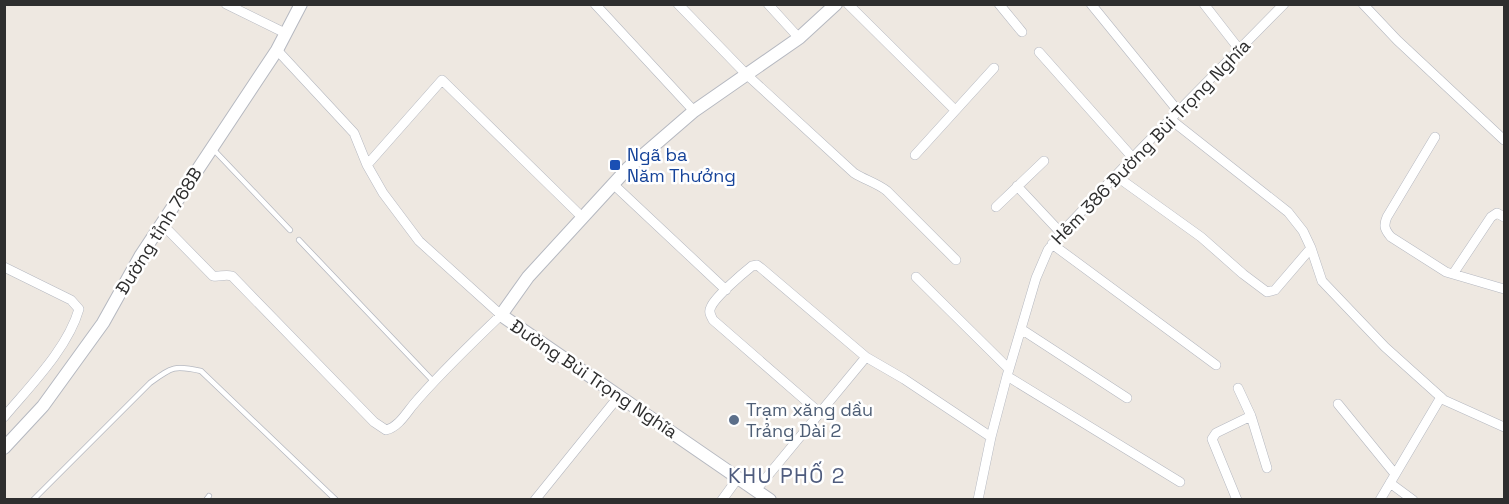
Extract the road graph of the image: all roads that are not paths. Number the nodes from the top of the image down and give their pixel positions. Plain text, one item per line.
1 (226, 4) edge
2 (301, 4) edge
3 (596, 4) edge
4 (678, 4) edge
5 (768, 4) edge
6 (836, 4) edge
7 (848, 4) edge
8 (999, 4) edge
9 (1091, 4) edge
10 (1204, 4) edge
11 (1284, 4) edge
12 (1363, 4) edge
13 (1022, 32) dead end
14 (285, 33) junction
15 (799, 38) junction
16 (1239, 49) junction
17 (277, 50) junction
18 (1039, 52) dead end
19 (994, 68) dead end
20 (746, 74) junction
21 (955, 110) junction
22 (694, 111) junction
23 (1178, 111) junction
24 (1170, 119) junction
25 (1435, 137) dead end
26 (1504, 140) edge
27 (212, 148) junction
28 (915, 155) dead end
29 (1133, 158) junction
30 (1044, 161) dead end
31 (367, 165) junction
32 (1116, 176) junction
33 (613, 184) junction
34 (1017, 186) junction
35 (996, 207) dead end
36 (582, 217) junction
37 (1504, 217) edge
38 (162, 224) junction
39 (290, 230) dead end
40 (1061, 233) junction
41 (299, 240) dead end
42 (1052, 244) junction
43 (1311, 249) junction
44 (956, 260) dead end
45 (4, 267) edge
46 (1453, 274) junction
47 (916, 277) dead end
48 (1504, 289) edge
49 (726, 290) junction
50 (501, 315) junction
51 (1021, 329) junction
52 (866, 357) junction
53 (1216, 365) dead end
54 (1008, 373) junction
55 (433, 381) junction
56 (1238, 388) dead end
57 (619, 396) junction
58 (1441, 397) junction
59 (1127, 398) dead end
60 (1338, 404) dead end
61 (820, 413) junction
62 (1251, 416) junction
63 (4, 417) edge
64 (1504, 427) edge
65 (991, 436) junction
66 (4, 448) edge
67 (1267, 468) dead end
68 (738, 478) junction
69 (1392, 479) junction
70 (1180, 482) dead end
71 (756, 490) junction
72 (33, 500) edge
73 (336, 500) edge
74 (535, 500) edge
75 (722, 500) edge
76 (770, 500) edge
77 (978, 500) edge
78 (1237, 500) edge
79 (1380, 500) edge
80 (1413, 500) edge

1 - 14 street
2 - 14 street, Đường tỉnh 768B
3 - 22 street
4 - 20 street
5 - 15 street
6 - 15 street, Đường Bùi Trọng Nghĩa
7 - 21 street
8 - 13 street
9 - 23 street
10 - 16 street
11 - 16 street, Hẻm 386 Đường Bùi Trọng Nghĩa
12 - 26 street
14 - 17 street, Đường tỉnh 768B
15 - 20 street, Đường Bùi Trọng Nghĩa
16 - 23 street, Hẻm 386 Đường Bùi Trọng Nghĩa
17 - 27 street, Đường tỉnh 768B
17 - 31 street
18 - 29 street
19 - 21 street
20 - 22 street, Đường Bùi Trọng Nghĩa
20 - 44 street
21 - 28 street
22 - 33 street, Đường Bùi Trọng Nghĩa
23 - 24 street, Hẻm 386 Đường Bùi Trọng Nghĩa
24 - 29 street, Hẻm 386 Đường Bùi Trọng Nghĩa
24 - 43 street
25 - 46 street
27 - 38 street, Đường tỉnh 768B
27 - 39 lane
29 - 32 street, Hẻm 386 Đường Bùi Trọng Nghĩa
30 - 34 street
31 - 36 street
31 - 50 street
32 - 40 street, Hẻm 386 Đường Bùi Trọng Nghĩa
32 - 43 street
33 - 36 street, Đường Bùi Trọng Nghĩa
33 - 49 street
34 - 35 street
34 - 40 street
36 - 50 street, Đường Bùi Trọng Nghĩa
37 - 46 street
38 - 55 street
38 - 66 street, Đường tỉnh 768B
40 - 42 street, Hẻm 386 Đường Bùi Trọng Nghĩa
41 - 55 lane
42 - 51 street, Hẻm 386 Đường Bùi Trọng Nghĩa
42 - 53 street
43 - 58 street
45 - 63 street
46 - 48 street
47 - 54 street
49 - 52 street
49 - 61 street
50 - 55 street
50 - 57 street, Đường Bùi Trọng Nghĩa
51 - 54 street, Hẻm 386 Đường Bùi Trọng Nghĩa
51 - 59 street
52 - 61 street
52 - 65 street
54 - 65 street, Hẻm 386 Đường Bùi Trọng Nghĩa
54 - 70 street
56 - 62 street
57 - 68 street, Đường Bùi Trọng Nghĩa
57 - 74 street
58 - 64 street
58 - 69 street
60 - 69 street
61 - 71 street
62 - 67 street
62 - 78 street
65 - 77 street, Hẻm 386 Đường Bùi Trọng Nghĩa
68 - 71 street, Đường Bùi Trọng Nghĩa
68 - 75 street
69 - 79 street
69 - 80 street
71 - 76 street, Đường Bùi Trọng Nghĩa
72 - 73 lane

